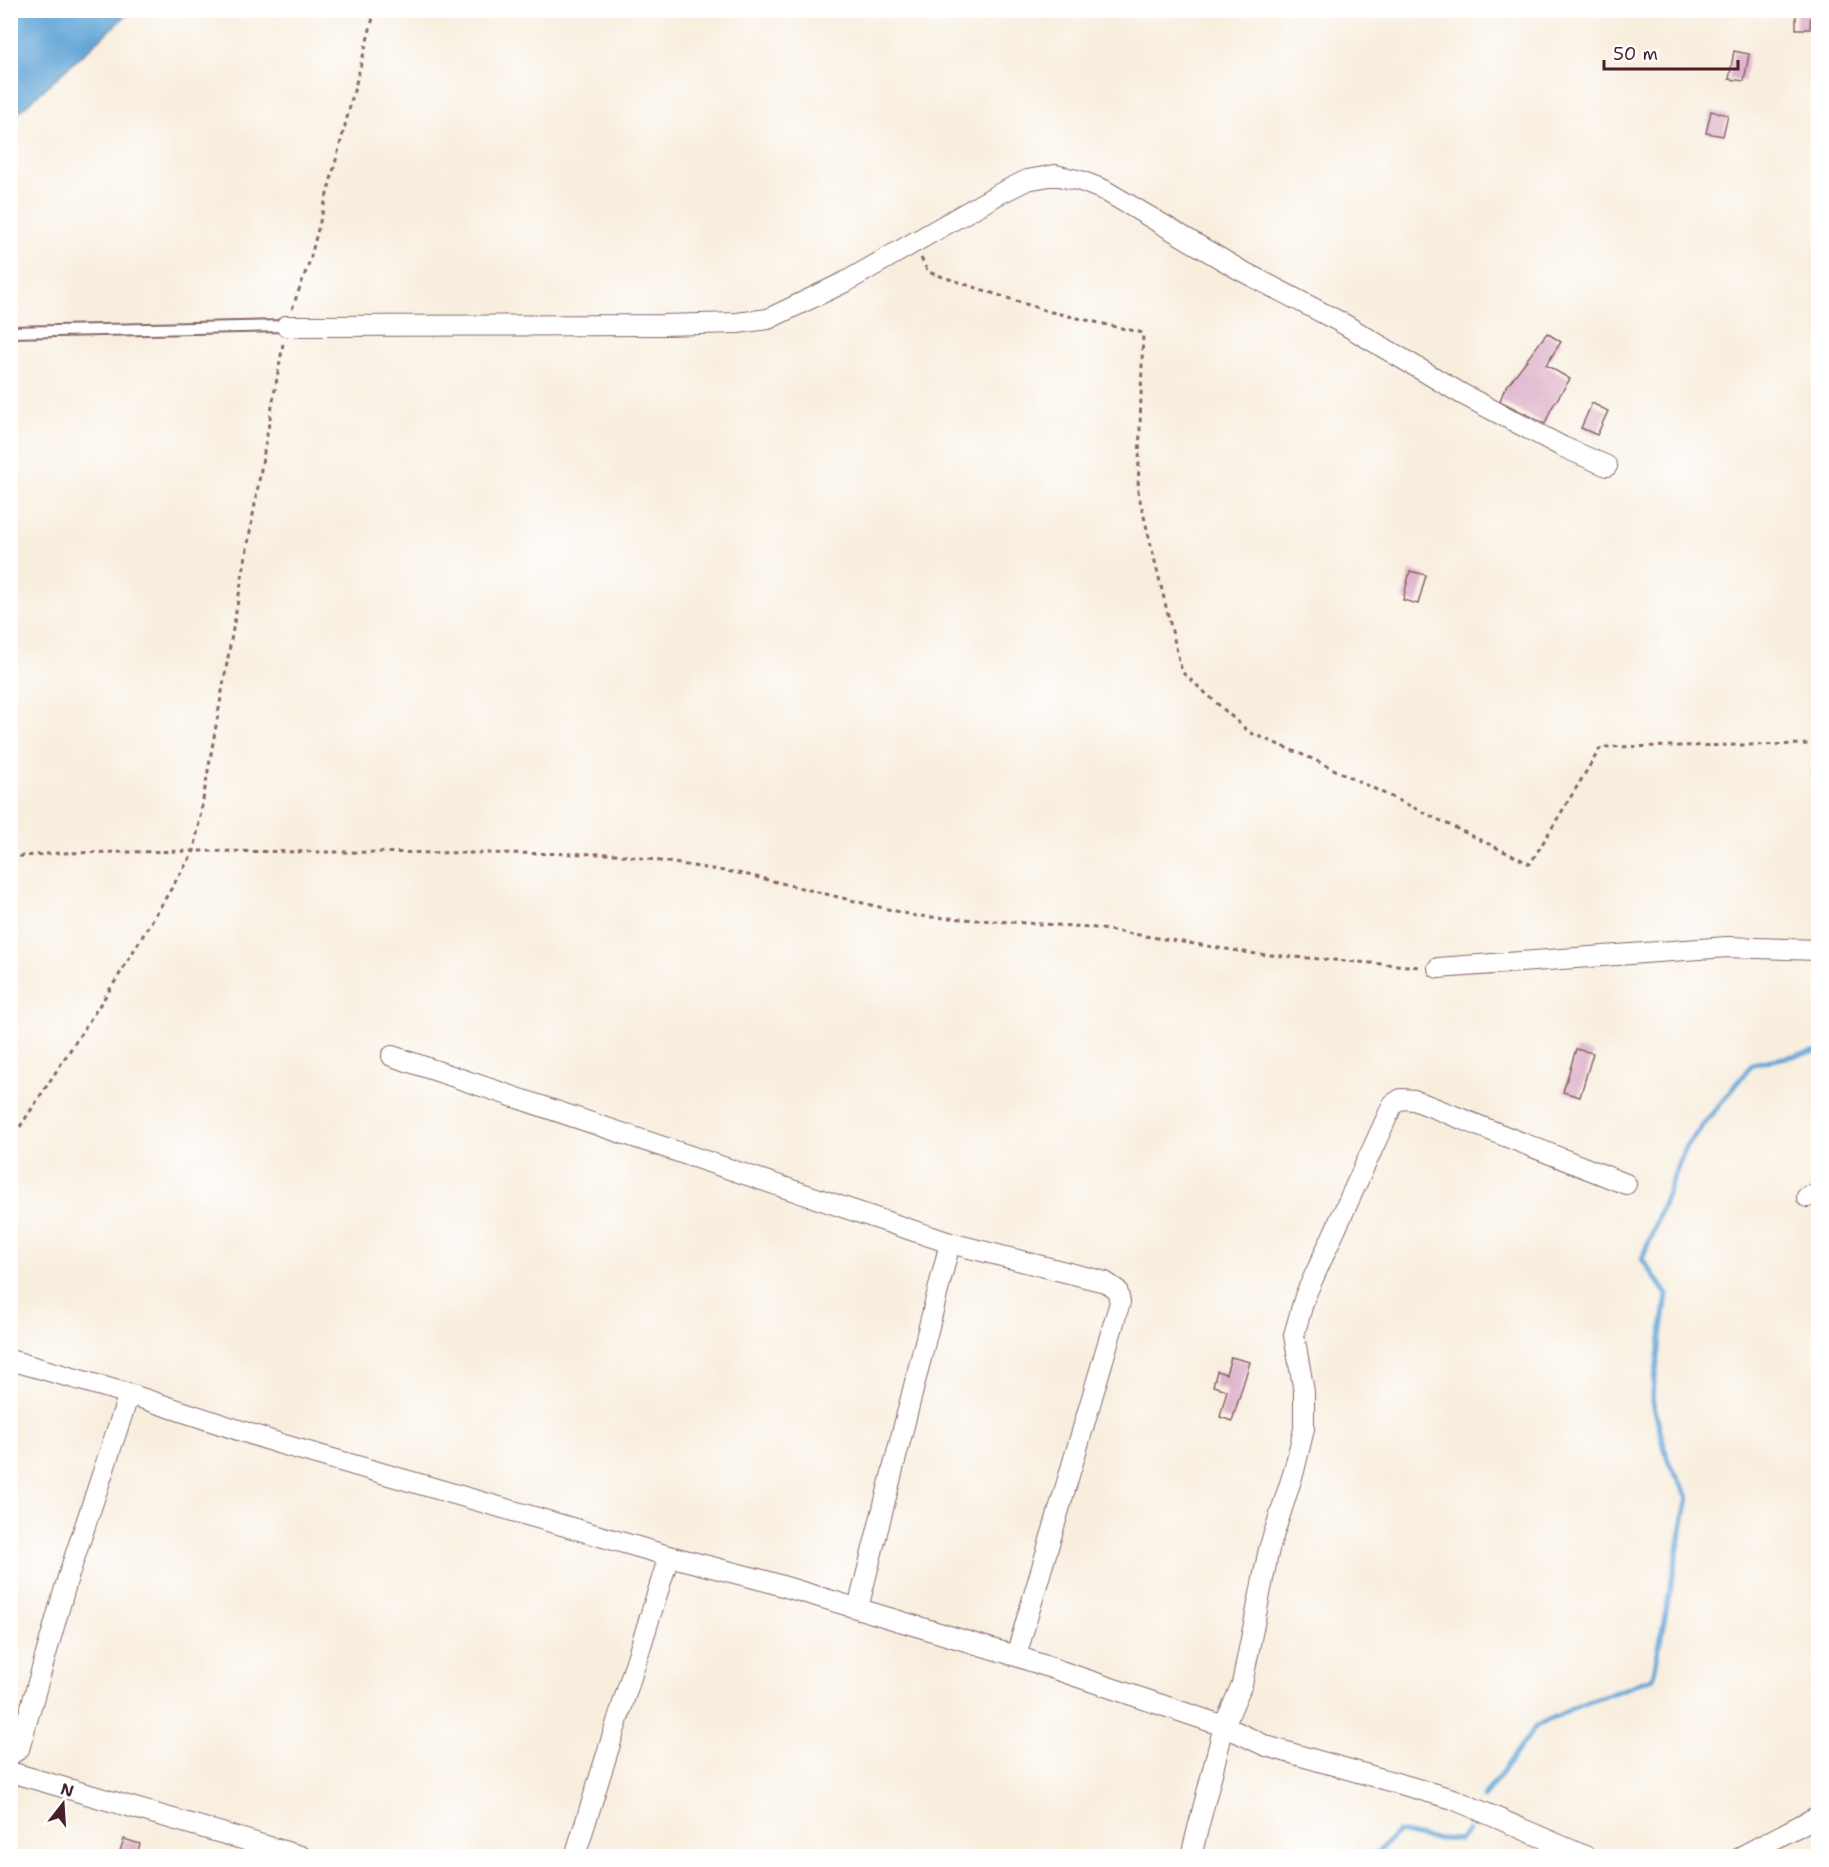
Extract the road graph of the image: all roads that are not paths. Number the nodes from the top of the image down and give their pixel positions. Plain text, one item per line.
1 (286, 326) joint
2 (10, 332) edge
3 (1607, 466) dead end
4 (1818, 950) edge
5 (1438, 968) road end
6 (392, 1056) dead end
7 (1626, 1184) dead end
8 (950, 1243) junction
9 (10, 1360) edge
10 (129, 1394) junction
11 (669, 1556) junction
12 (858, 1608) junction
13 (1016, 1656) junction
14 (1224, 1726) junction
15 (10, 1755) edge
16 (10, 1772) edge
17 (1818, 1816) edge
18 (301, 1857) edge
19 (575, 1857) edge
20 (1191, 1857) edge
21 (1585, 1857) edge
22 (1742, 1857) edge

1 - 2 lane
1 - 3 street
4 - 5 street
6 - 8 street
7 - 14 street
8 - 12 street
8 - 13 street
9 - 10 street
10 - 11 street
10 - 15 street
11 - 12 street
11 - 19 street
12 - 13 street
13 - 14 street
14 - 20 street
14 - 21 street
16 - 18 street
17 - 22 street

